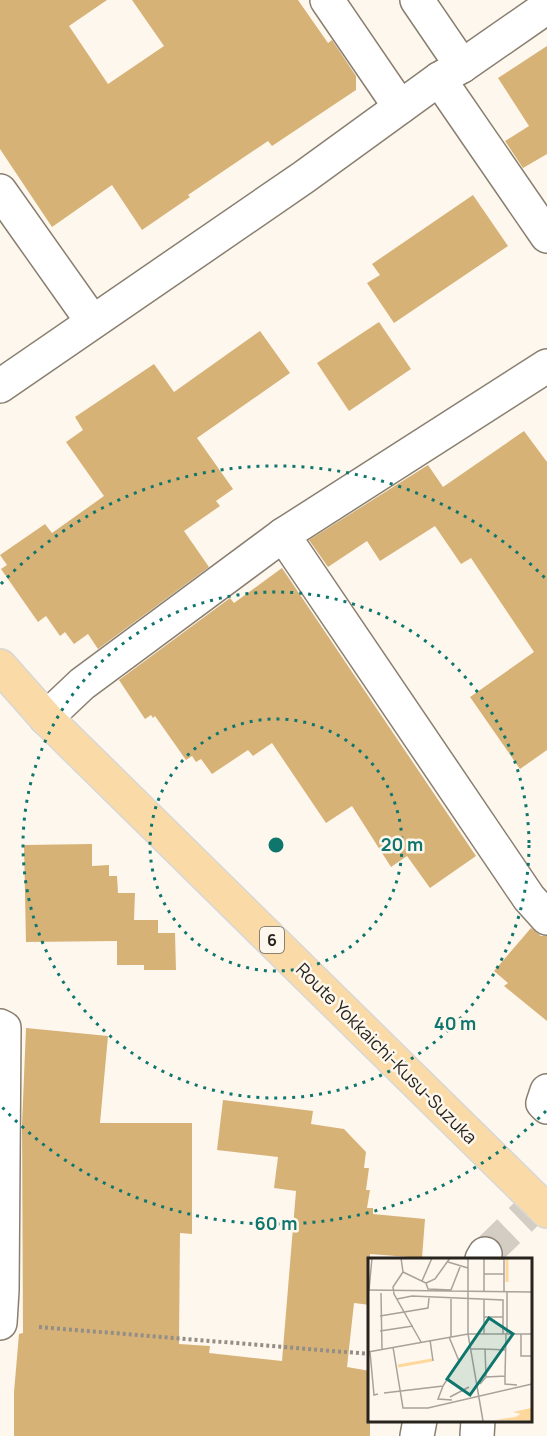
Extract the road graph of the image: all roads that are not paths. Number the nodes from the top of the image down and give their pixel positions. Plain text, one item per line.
1 (327, 0) edge
2 (417, 0) edge
3 (547, 7) edge
4 (450, 72) junction
5 (400, 106) junction
6 (0, 191) edge
7 (547, 236) edge
8 (92, 321) junction
9 (547, 366) edge
10 (0, 386) edge
11 (283, 535) junction
12 (0, 666) edge
13 (46, 718) junction
14 (547, 918) edge
15 (0, 1026) edge
16 (547, 1091) edge
17 (547, 1107) edge
18 (547, 1211) edge
19 (0, 1323) edge
20 (420, 1421) edge
21 (478, 1421) edge
22 (417, 1436) edge
23 (477, 1436) edge

1 - 5 street
2 - 4 street
3 - 4 street
4 - 5 street
4 - 7 street
5 - 8 street
6 - 8 street
8 - 10 street
9 - 11 street
11 - 13 street
11 - 14 street
12 - 13 main road, Route Yokkaichi-Kusu-Suzuka / 6
13 - 18 main road, Route Yokkaichi-Kusu-Suzuka / 6
15 - 19 street
16 - 17 street
20 - 22 street
21 - 23 street

